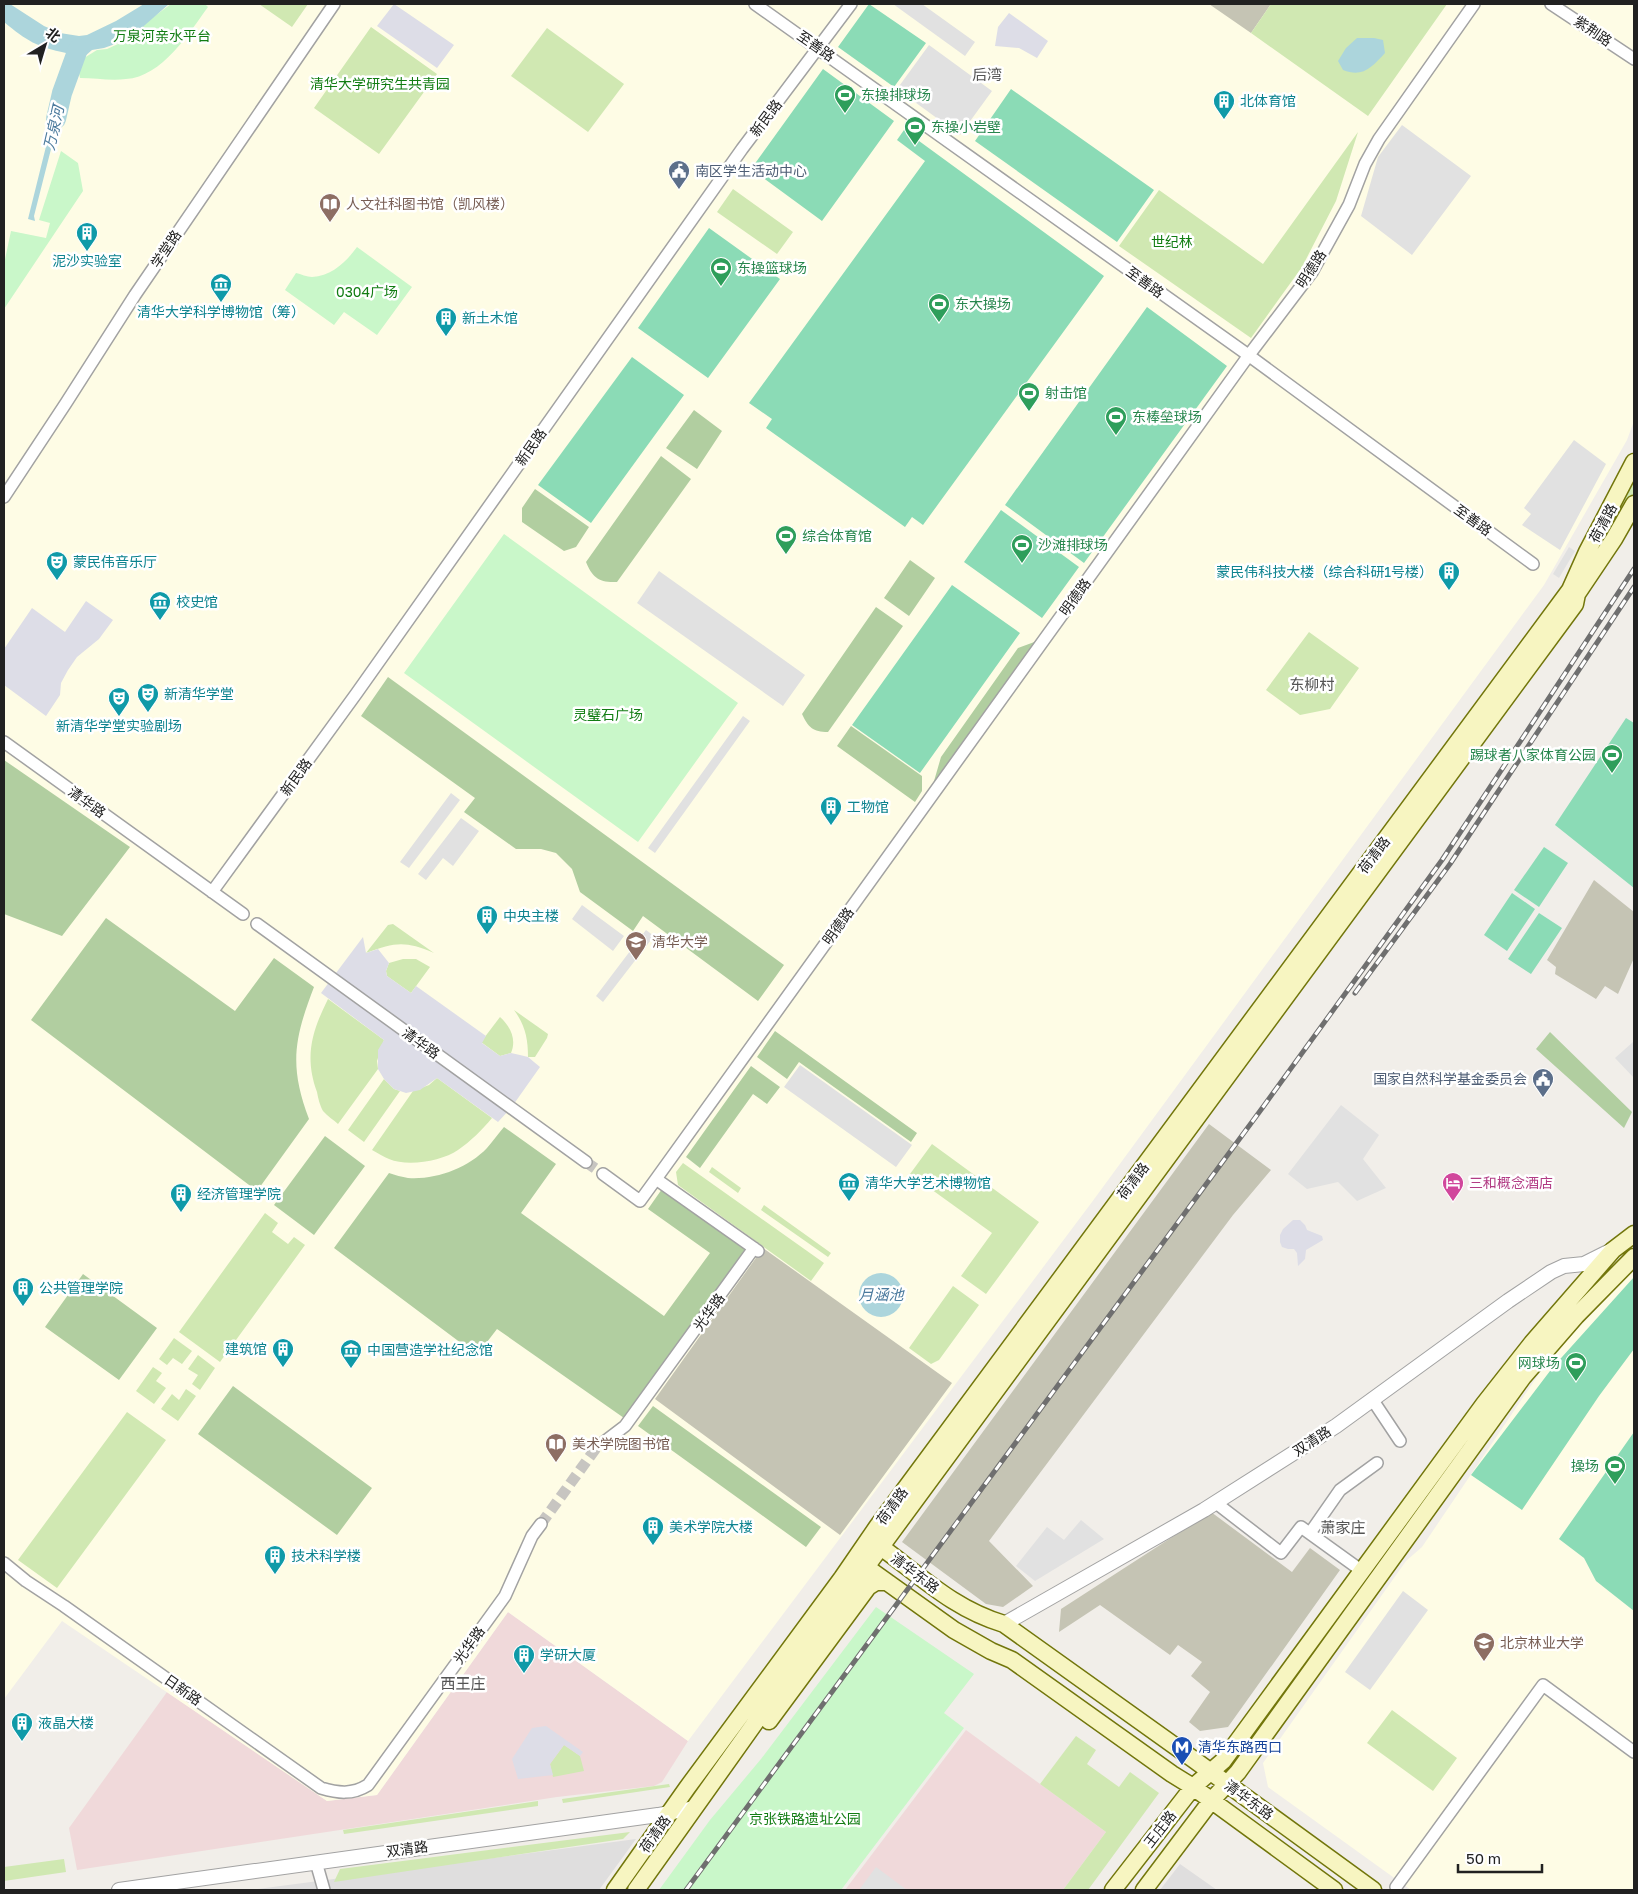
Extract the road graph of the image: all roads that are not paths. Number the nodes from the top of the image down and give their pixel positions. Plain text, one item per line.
1 (334, 4) edge
2 (755, 4) edge
3 (851, 4) edge
4 (1474, 4) edge
5 (1552, 4) edge
6 (818, 48) junction
7 (1634, 59) edge
8 (1249, 355) junction
9 (1634, 462) edge
10 (4, 497) edge
11 (1634, 504) edge
12 (1533, 564) dead end
13 (4, 742) edge
14 (212, 892) junction
15 (243, 914) dead end
16 (257, 924) dead end
17 (586, 1162) tunnel mouth
18 (603, 1174) tunnel mouth
19 (656, 1179) junction
20 (1634, 1234) edge
21 (1613, 1250) junction
22 (1634, 1257) edge
23 (1372, 1399) junction
24 (1400, 1441) dead end
25 (604, 1442) tunnel mouth
26 (1377, 1463) dead end
27 (1216, 1502) junction
28 (541, 1524) tunnel mouth
29 (1310, 1533) junction
30 (881, 1547) junction
31 (863, 1548) junction
32 (4, 1563) edge
33 (866, 1567) junction
34 (1362, 1571) junction
35 (887, 1582) junction
36 (1004, 1624) junction
37 (1634, 1752) edge
38 (1216, 1766) junction
39 (1233, 1778) junction
40 (368, 1785) joint
41 (1192, 1787) junction
42 (1211, 1801) junction
43 (694, 1808) junction
44 (671, 1812) junction
45 (316, 1862) junction
46 (1396, 1887) dead end
47 (119, 1890) edge
48 (324, 1890) edge
49 (615, 1890) edge
50 (636, 1890) edge
51 (1113, 1890) edge
52 (1144, 1890) edge
53 (1334, 1890) edge
54 (1373, 1890) edge

1 - 10 street, 学堂路
2 - 6 street, 至善路
3 - 6 street, 新民路
4 - 8 street, 明德路
5 - 7 street, 紫荆路
6 - 8 street, 至善路
6 - 14 street, 新民路
8 - 12 street, 至善路
8 - 19 street, 明德路
9 - 31 main road, 荷清路
11 - 30 main road, 荷清路
13 - 14 street, 清华路
14 - 15 street, 清华路
16 - 17 street, 清华路
18 - 19 street
19 - 25 street, 光华路
20 - 21 main road, 双清路
21 - 23 street, 双清路
21 - 34 main road, 双清路
22 - 39 main road
23 - 24 street
23 - 27 street, 双清路
26 - 29 street
27 - 29 street
27 - 36 street, 双清路
28 - 40 street, 光华路
29 - 34 street
30 - 31 main road, 清华东路
30 - 33 main road, 荷清路
30 - 36 main road, 清华东路
31 - 33 main road
31 - 44 main road, 荷清路
32 - 40 street, 日新路
33 - 35 main road, 清华东路
33 - 43 main road, 荷清路
34 - 38 main road, 双清路
35 - 41 main road, 清华东路
35 - 43 main road
36 - 38 main road, 清华东路
37 - 46 street
38 - 39 main road, 清华东路
38 - 41 main road, 王庄路
39 - 42 main road, 王庄路
39 - 54 main road, 清华东路
41 - 42 main road, 清华东路
41 - 51 main road, 王庄路
42 - 52 main road, 王庄路
42 - 53 main road, 清华东路
43 - 44 street, 双清路
43 - 50 main road, 荷清路
44 - 45 street, 双清路
44 - 49 main road, 荷清路
45 - 47 street, 双清路
45 - 48 street

